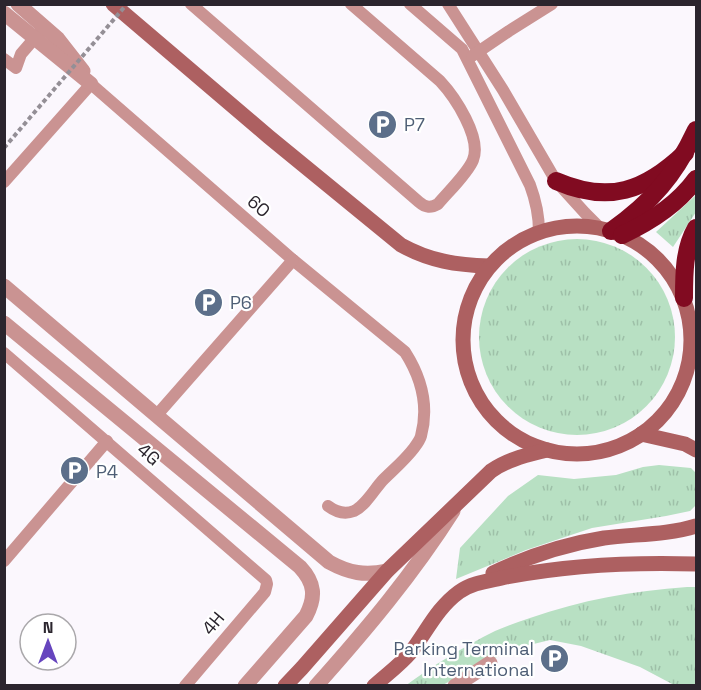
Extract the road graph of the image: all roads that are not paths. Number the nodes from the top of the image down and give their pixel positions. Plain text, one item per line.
1 (18, 4) edge
2 (113, 4) edge
3 (191, 4) edge
4 (351, 4) edge
5 (410, 4) edge
6 (448, 4) edge
7 (552, 4) edge
8 (4, 14) edge
9 (40, 33) junction
10 (478, 52) junction
11 (4, 59) edge
12 (467, 59) junction
13 (91, 84) junction
14 (696, 130) edge
15 (685, 153) junction
16 (696, 179) edge
17 (556, 181) junction
18 (4, 182) edge
19 (696, 228) edge
20 (611, 231) junction
21 (539, 232) junction
22 (293, 260) junction
23 (489, 266) junction
24 (4, 286) edge
25 (684, 298) junction
26 (4, 322) edge
27 (694, 344) edge
28 (4, 353) edge
29 (156, 416) junction
30 (641, 435) junction
31 (107, 441) junction
32 (547, 450) junction
33 (696, 450) edge
34 (462, 498) junction
35 (328, 506) dead end
36 (696, 526) edge
37 (4, 561) edge
38 (696, 564) edge
39 (387, 571) junction
40 (267, 584) joint
41 (472, 584) junction
42 (490, 663) dead end
43 (185, 686) edge
44 (245, 686) edge
45 (285, 686) edge
46 (316, 686) edge
47 (374, 686) edge
48 (455, 686) edge

1 - 9 street
2 - 23 main road
3 - 4 lane
5 - 12 lane
6 - 10 lane
7 - 10 lane
8 - 9 street
9 - 11 lane
9 - 13 street
10 - 12 lane
10 - 17 lane
12 - 21 lane
13 - 18 lane
13 - 22 lane, 6O
14 - 15 highway
15 - 17 highway
15 - 20 highway
16 - 20 highway
17 - 20 lane
19 - 25 highway
20 - 21 main road
20 - 25 main road
21 - 23 main road
22 - 29 lane
22 - 35 lane, 6O
23 - 32 main road
24 - 29 street
25 - 27 main road
26 - 44 street
27 - 30 main road
28 - 31 lane, 4G
29 - 39 street
30 - 32 main road
30 - 33 main road
31 - 37 lane
31 - 40 lane, 4G
32 - 34 main road
34 - 39 main road
34 - 46 street
36 - 41 main road
38 - 41 main road
39 - 45 main road
40 - 43 lane, 4H
41 - 47 main road
42 - 48 street

